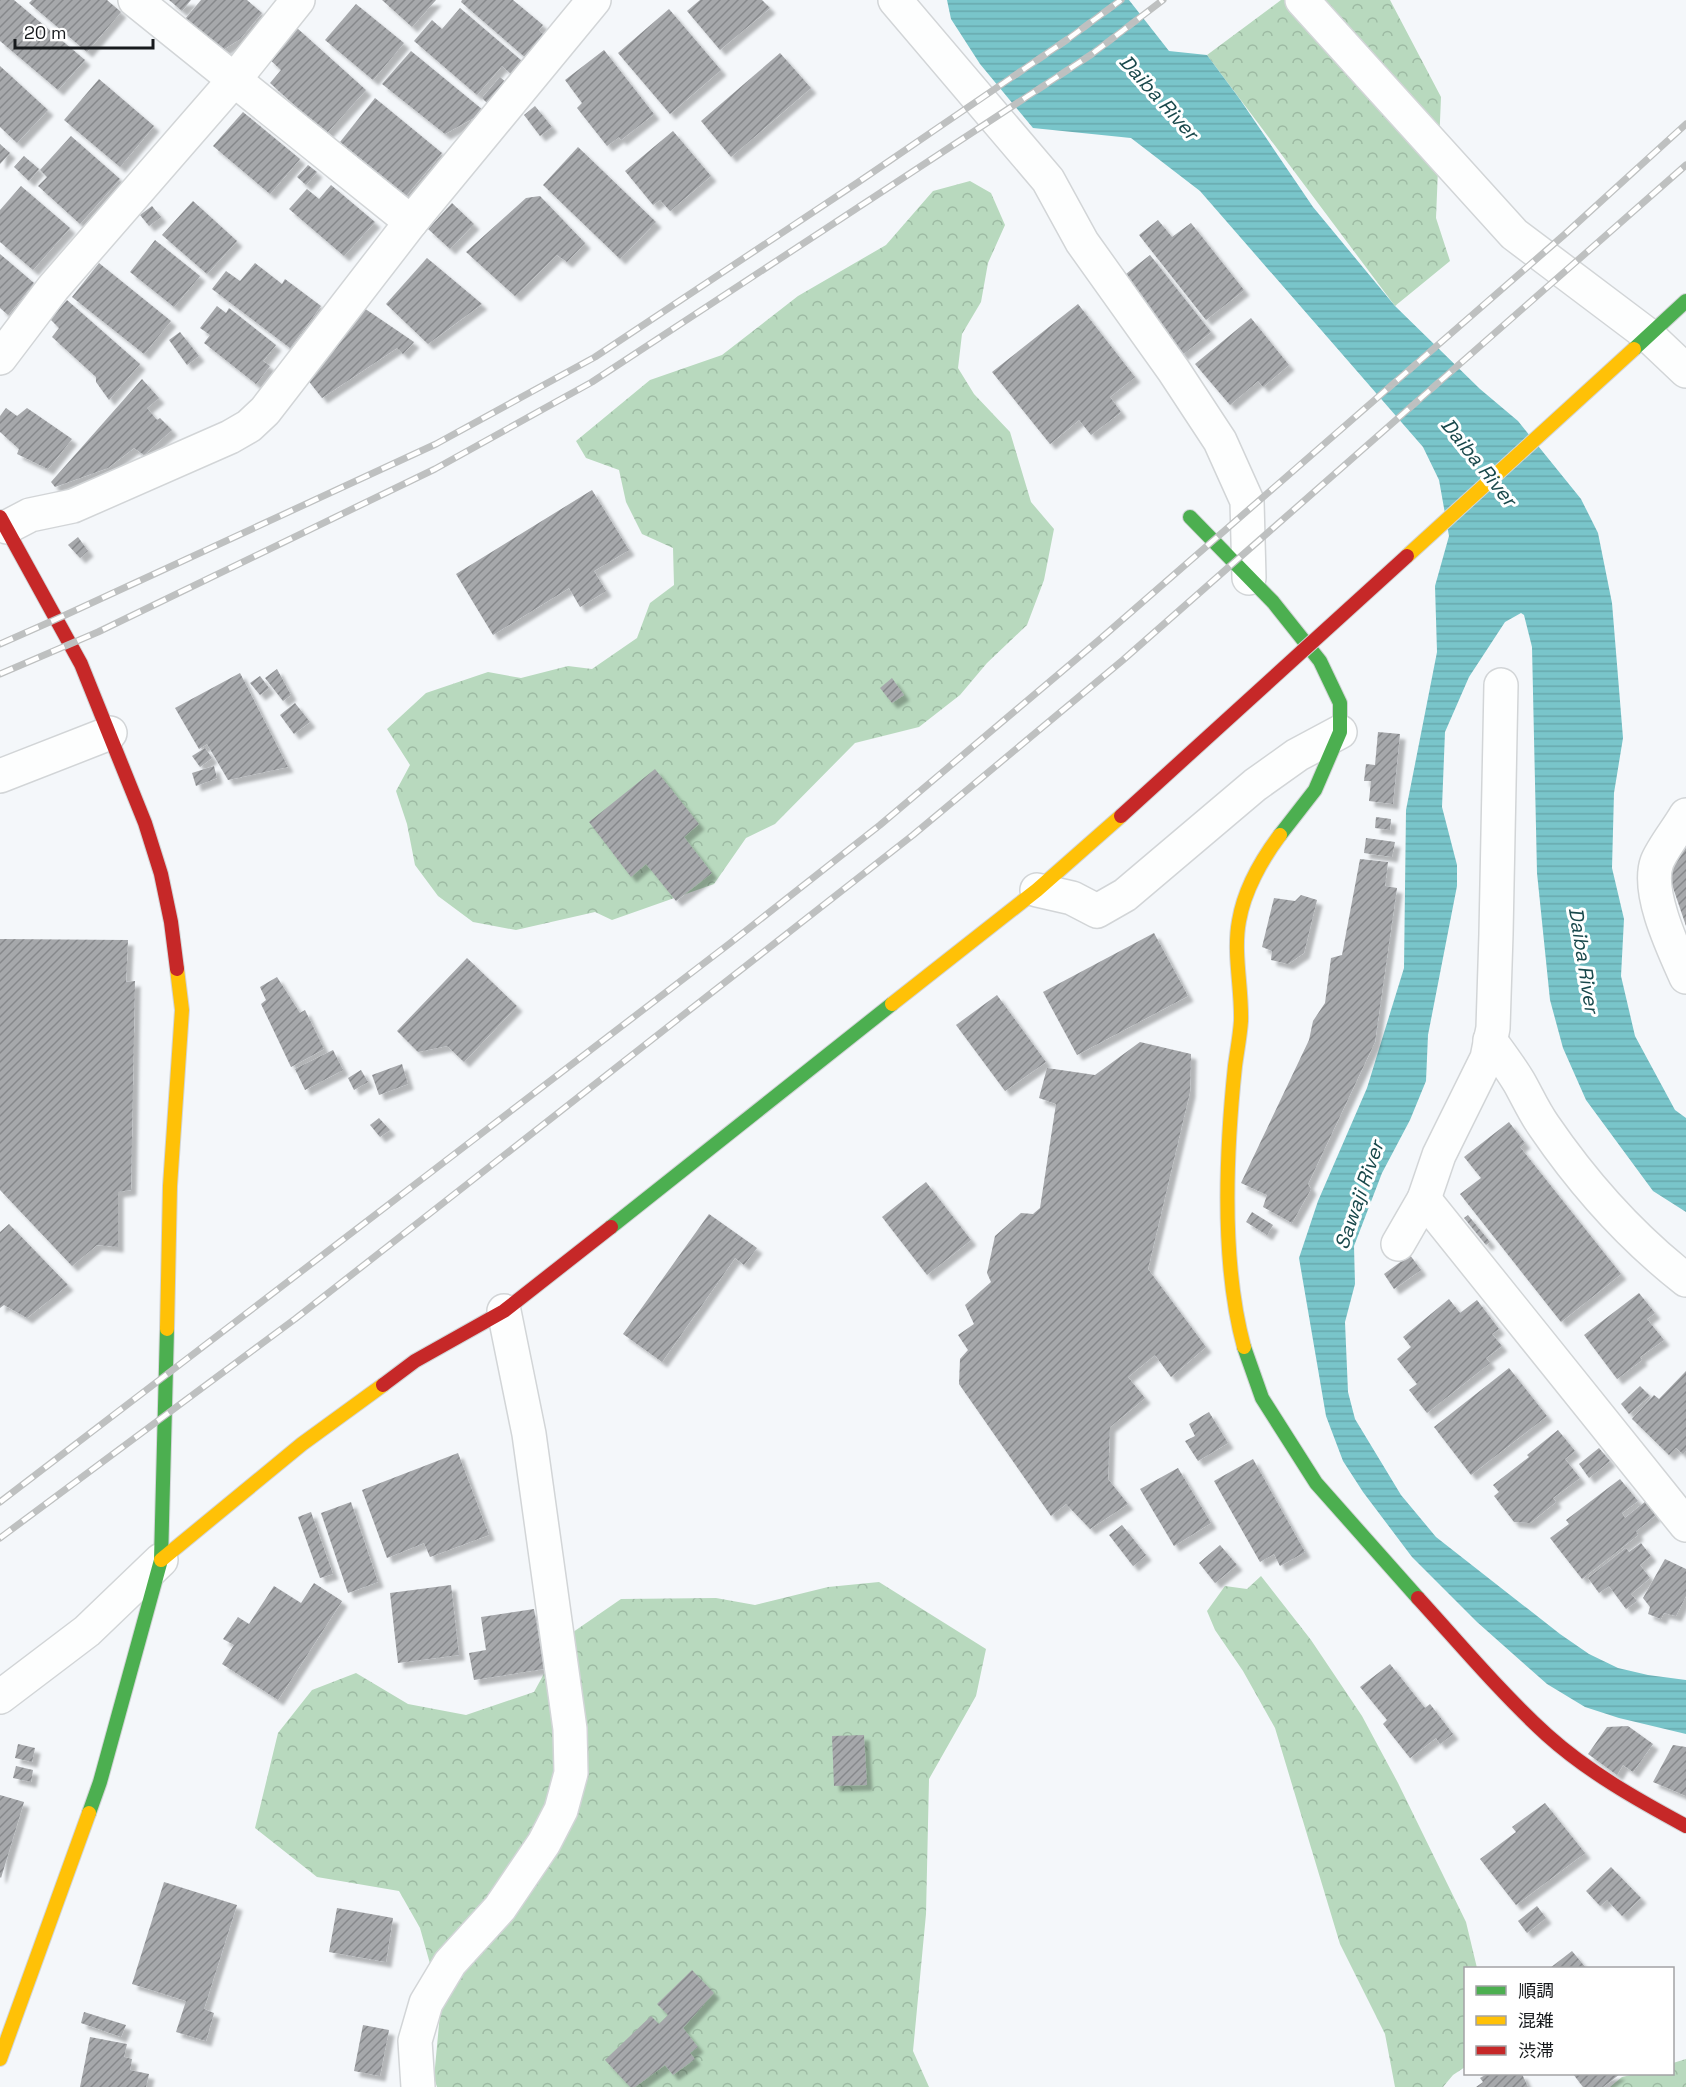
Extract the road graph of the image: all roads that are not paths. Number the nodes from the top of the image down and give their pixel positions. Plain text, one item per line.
1 (135, 0) edge
2 (298, 0) edge
3 (594, 0) edge
4 (895, 0) edge
5 (1302, 0) edge
6 (234, 80) junction
7 (411, 222) junction
8 (1686, 301) edge
9 (1642, 342) junction
10 (0, 358) edge
11 (1686, 371) edge
12 (1190, 517) dead end
13 (4, 522) edge
14 (1249, 578) junction
15 (1501, 686) dead end
16 (1340, 732) junction
17 (110, 733) junction
18 (0, 776) edge
19 (1686, 815) edge
20 (1037, 890) junction
21 (1686, 977) edge
22 (1490, 1040) junction
23 (1424, 1199) junction
24 (1398, 1244) dead end
25 (1686, 1280) edge
26 (504, 1311) junction
27 (1686, 1525) edge
28 (161, 1560) junction
29 (0, 1697) edge
30 (1686, 1826) edge
31 (2, 2048) edge
32 (426, 2085) edge

1 - 6 street
2 - 6 street
3 - 7 street
4 - 14 street
5 - 9 street
6 - 7 street
6 - 10 street
7 - 13 street
8 - 9 street
9 - 11 street
9 - 20 street, bridge
12 - 14 street
13 - 17 street
14 - 16 street
15 - 22 street
16 - 20 street
16 - 30 street
17 - 18 street
17 - 28 street
19 - 21 street
20 - 26 street
22 - 23 street
22 - 25 street
23 - 24 street
23 - 27 street
26 - 28 street
26 - 32 street
28 - 29 street
28 - 31 street

